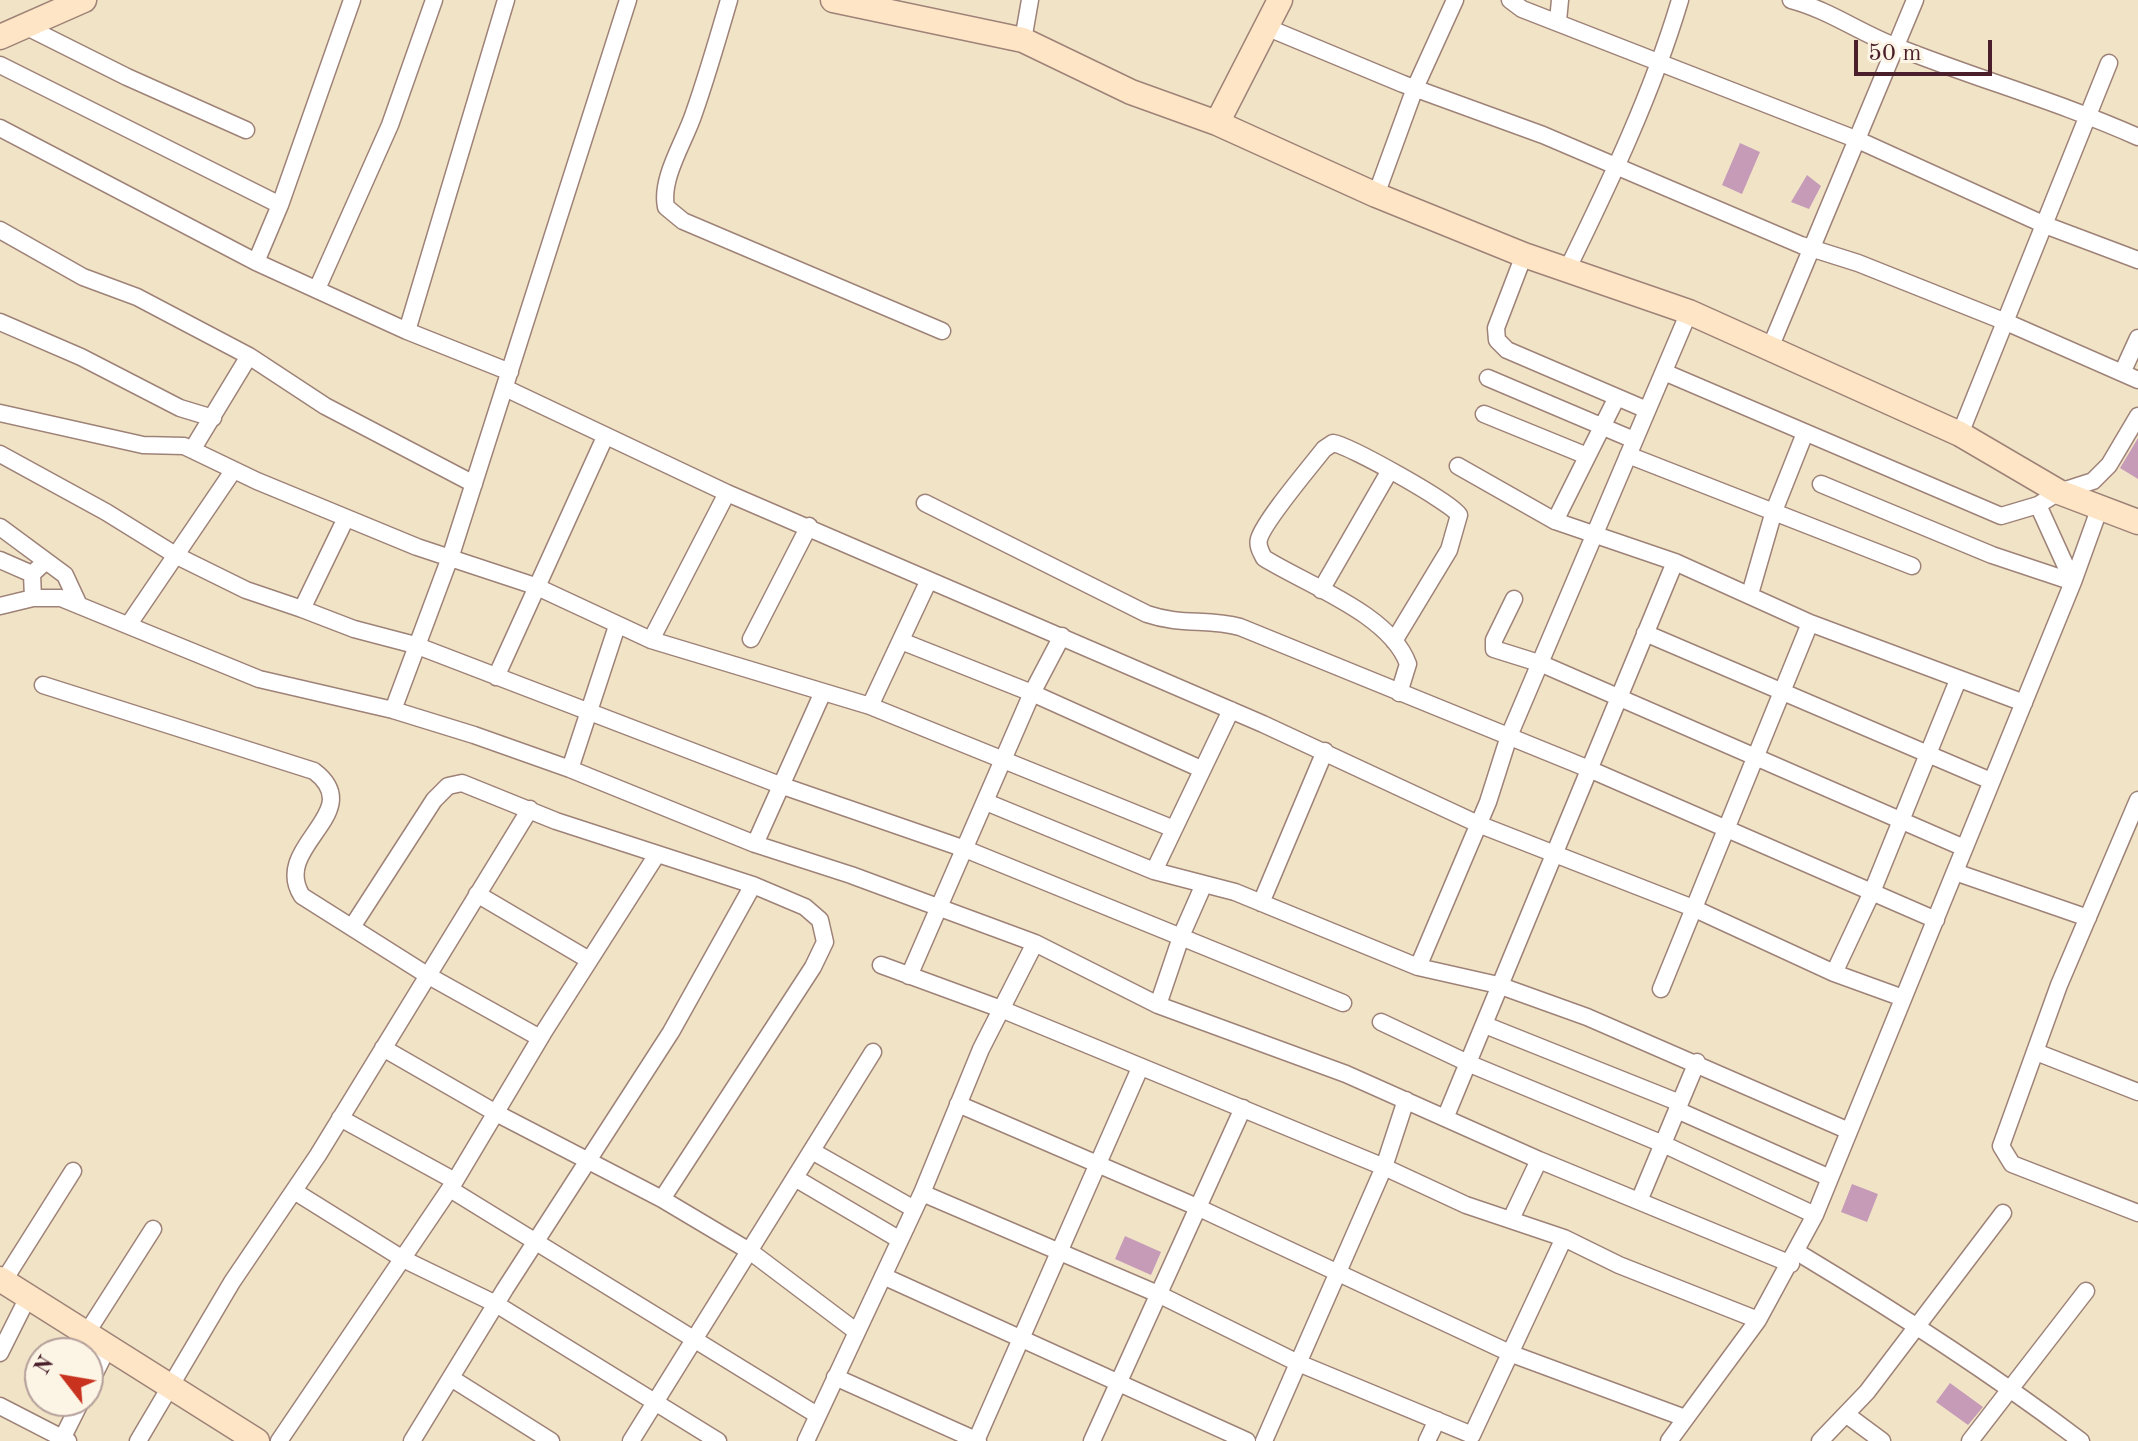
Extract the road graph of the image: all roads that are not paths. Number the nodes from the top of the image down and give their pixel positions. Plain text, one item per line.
1 (84, 0) edge
2 (352, 0) edge
3 (434, 0) edge
4 (506, 0) edge
5 (628, 0) edge
6 (729, 0) edge
7 (833, 0) edge
8 (1030, 0) edge
9 (1280, 0) edge
10 (1455, 0) edge
11 (1510, 0) edge
12 (1560, 0) edge
13 (1680, 0) edge
14 (1791, 0) edge
15 (1915, 0) edge
16 (1558, 21) junction
17 (25, 26) junction
18 (1266, 27) junction
19 (0, 37) edge
20 (1023, 40) junction
21 (1895, 46) junction
22 (1662, 60) junction
23 (2109, 63) dead end
24 (0, 65) edge
25 (1415, 88) junction
26 (2087, 114) junction
27 (1217, 123) junction
28 (0, 128) edge
29 (246, 130) dead end
30 (2138, 137) edge
31 (1858, 140) junction
32 (1617, 166) junction
33 (1376, 195) junction
34 (280, 205) junction
35 (2045, 225) junction
36 (0, 230) edge
37 (1810, 248) junction
38 (1524, 255) junction
39 (2138, 260) edge
40 (256, 262) junction
41 (1567, 270) junction
42 (317, 289) junction
43 (1689, 312) junction
44 (0, 322) edge
45 (2006, 322) junction
46 (407, 331) junction
47 (942, 331) dead end
48 (2138, 338) edge
49 (1770, 348) junction
50 (249, 356) junction
51 (1664, 372) junction
52 (2130, 376) edge
53 (1488, 378) dead end
54 (508, 380) junction
55 (1616, 399) junction
56 (1647, 410) junction
57 (0, 413) edge
58 (1484, 414) dead end
59 (2138, 416) edge
60 (213, 418) junction
61 (1603, 425) junction
62 (1805, 433) junction
63 (1960, 434) junction
64 (605, 437) junction
65 (1631, 448) junction
66 (192, 450) junction
67 (0, 454) edge
68 (1587, 456) junction
69 (1458, 466) dead end
70 (233, 471) junction
71 (1389, 472) junction
72 (474, 484) junction
73 (1821, 484) dead end
74 (2059, 492) junction
75 (727, 493) junction
76 (925, 503) dead end
77 (2038, 505) junction
78 (2100, 507) junction
79 (1774, 511) junction
80 (346, 518) junction
81 (1555, 521) junction
82 (2138, 522) edge
83 (809, 526) junction
84 (0, 527) edge
85 (1595, 535) junction
86 (177, 556) junction
87 (0, 560) edge
88 (449, 560) junction
89 (46, 561) junction
90 (1675, 562) junction
91 (1912, 566) dead end
92 (32, 574) junction
93 (928, 582) junction
94 (2073, 582) junction
95 (535, 586) junction
96 (1321, 590) junction
97 (1750, 594) junction
98 (33, 598) junction
99 (1514, 599) dead end
100 (78, 603) junction
101 (0, 606) edge
102 (302, 609) junction
103 (1810, 623) junction
104 (129, 624) junction
105 (617, 626) junction
106 (1645, 633) junction
107 (1062, 636) junction
108 (751, 639) dead end
109 (651, 640) junction
110 (901, 641) junction
111 (1394, 641) junction
112 (415, 645) junction
113 (1542, 664) junction
114 (496, 677) junction
115 (1958, 680) junction
116 (43, 685) dead end
117 (1782, 691) junction
118 (823, 692) junction
119 (1032, 693) junction
120 (1399, 693) junction
121 (1618, 697) junction
122 (2024, 703) junction
123 (870, 706) junction
124 (393, 710) junction
125 (1231, 710) junction
126 (588, 713) junction
127 (1509, 736) junction
128 (1325, 751) junction
129 (1926, 755) junction
130 (1004, 758) junction
131 (1755, 759) junction
132 (570, 769) junction
133 (1201, 769) junction
134 (1589, 769) junction
135 (1991, 781) junction
136 (780, 785) junction
137 (2138, 800) edge
138 (986, 802) junction
139 (530, 809) junction
140 (1900, 821) junction
141 (1478, 824) junction
142 (1174, 829) junction
143 (1727, 830) junction
144 (755, 844) junction
145 (1962, 847) junction
146 (965, 849) junction
147 (1553, 854) junction
148 (656, 856) junction
149 (1154, 871) junction
150 (1955, 872) junction
151 (1204, 884) junction
152 (753, 885) junction
153 (1872, 892) junction
154 (477, 894) junction
155 (1261, 903) junction
156 (939, 908) junction
157 (1693, 908) junction
158 (2088, 918) junction
159 (1936, 920) junction
160 (352, 927) junction
161 (1182, 934) junction
162 (1035, 943) junction
163 (589, 960) junction
164 (881, 965) dead end
165 (1418, 967) junction
166 (1834, 973) junction
167 (427, 975) junction
168 (909, 976) junction
169 (1498, 985) junction
170 (1661, 989) dead end
171 (1903, 998) junction
172 (1343, 1003) dead end
173 (1158, 1005) junction
174 (1001, 1009) junction
175 (1381, 1022) dead end
176 (1485, 1025) junction
177 (540, 1038) junction
178 (383, 1048) junction
179 (873, 1052) dead end
180 (2036, 1052) junction
181 (1697, 1062) junction
182 (1470, 1064) junction
183 (1140, 1068) junction
184 (2138, 1092) edge
185 (1406, 1100) junction
186 (958, 1104) junction
187 (1678, 1106) junction
188 (1243, 1108) junction
189 (496, 1113) junction
190 (1446, 1116) junction
191 (340, 1118) junction
192 (1849, 1131) junction
193 (1663, 1144) junction
194 (812, 1151) junction
195 (1539, 1160) junction
196 (590, 1161) junction
197 (1097, 1162) junction
198 (1384, 1167) junction
199 (73, 1171) dead end
200 (795, 1178) junction
201 (1830, 1178) junction
202 (453, 1185) junction
203 (294, 1191) junction
204 (922, 1193) junction
205 (662, 1199) junction
206 (1639, 1201) junction
207 (1197, 1207) junction
208 (914, 1209) junction
209 (2003, 1213) dead end
210 (2138, 1213) edge
211 (1815, 1215) junction
212 (1511, 1219) junction
213 (153, 1229) dead end
214 (1564, 1238) junction
215 (537, 1240) junction
216 (900, 1240) junction
217 (1061, 1251) junction
218 (751, 1252) junction
219 (1794, 1258) junction
220 (403, 1259) junction
221 (1338, 1272) junction
222 (883, 1276) junction
223 (2, 1280) edge
224 (2086, 1291) dead end
225 (1158, 1294) junction
226 (28, 1297) junction
227 (496, 1304) junction
228 (1758, 1320) junction
229 (1918, 1325) junction
230 (857, 1332) junction
231 (86, 1334) junction
232 (698, 1339) junction
233 (1021, 1341) junction
234 (108, 1347) junction
235 (0, 1353) edge
236 (1512, 1354) junction
237 (104, 1355) edge
238 (1296, 1362) junction
239 (835, 1377) junction
240 (451, 1378) junction
241 (1118, 1384) junction
242 (169, 1386) junction
243 (2009, 1387) junction
244 (656, 1400) junction
245 (0, 1406) edge
246 (817, 1415) junction
247 (1847, 1415) junction
248 (74, 1417) edge
249 (1685, 1418) junction
250 (1437, 1420) junction
251 (225, 1432) edge
252 (1478, 1438) edge
253 (64, 1440) edge
254 (138, 1441) edge
255 (257, 1441) edge
256 (279, 1441) edge
257 (412, 1441) edge
258 (551, 1441) edge
259 (631, 1441) edge
260 (718, 1441) edge
261 (806, 1441) edge
262 (977, 1441) edge
263 (1092, 1441) edge
264 (1247, 1441) edge
265 (1264, 1441) edge
266 (1427, 1441) edge
267 (1669, 1441) edge
268 (1820, 1441) edge
269 (1882, 1441) edge
270 (1970, 1441) edge
271 (2081, 1441) edge

1 - 17 main road
2 - 34 street
3 - 42 street
4 - 46 street
5 - 54 street
6 - 47 street
7 - 20 main road
8 - 20 street
9 - 18 main road
10 - 25 street
11 - 16 street
12 - 16 street
13 - 22 street
14 - 21 street
15 - 21 street
16 - 22 street
17 - 19 main road
17 - 29 street
18 - 25 street
18 - 27 main road
20 - 27 main road
21 - 26 street
21 - 31 street
22 - 31 street
22 - 32 street
23 - 26 street
24 - 34 street
25 - 32 street
25 - 33 street
26 - 30 street
26 - 35 street
27 - 33 main road
28 - 40 street
31 - 35 street
31 - 37 street
32 - 37 street
32 - 41 street
33 - 38 main road
34 - 40 street
35 - 39 street
35 - 45 street
36 - 50 street
37 - 45 street
37 - 49 street
38 - 41 main road
38 - 55 street
40 - 42 street
41 - 43 main road
42 - 46 street
43 - 49 main road
43 - 51 street
44 - 60 street
45 - 52 street
45 - 63 street
46 - 54 street
48 - 52 street
49 - 63 main road
50 - 60 street
50 - 72 street
51 - 56 street
51 - 62 street
53 - 61 street
54 - 64 street
54 - 72 street
55 - 56 street
55 - 61 street
56 - 65 street
57 - 66 street
58 - 68 street
59 - 74 street
60 - 66 street
61 - 65 street
61 - 68 street
62 - 77 street
62 - 79 street
63 - 74 main road
64 - 75 street
64 - 95 street
65 - 79 street
65 - 85 street
66 - 70 street
67 - 86 street
68 - 81 street
69 - 81 street
70 - 80 street
70 - 86 street
71 - 96 street
71 - 96 street
71 - 111 street
72 - 88 street
73 - 94 street
74 - 77 street
74 - 78 main road
75 - 83 street
75 - 109 street
76 - 120 street
77 - 94 street
78 - 82 main road
78 - 94 street
79 - 91 street
79 - 97 street
80 - 88 street
80 - 102 street
81 - 85 street
83 - 93 street
83 - 108 street
84 - 89 street
85 - 90 street
85 - 113 street
86 - 102 street
86 - 104 street
87 - 92 street
88 - 95 street
88 - 112 street
89 - 92 street
89 - 100 street
90 - 97 street
90 - 106 street
92 - 98 street
93 - 107 street
93 - 110 street
94 - 122 street
95 - 105 street
95 - 114 street
96 - 111 street
97 - 103 street
98 - 100 street
98 - 101 street
99 - 113 street
100 - 104 street
102 - 112 street
103 - 115 street
103 - 117 street
104 - 124 street
105 - 109 street
105 - 126 street
106 - 117 street
106 - 121 street
107 - 119 street
107 - 125 street
109 - 118 street
110 - 119 street
110 - 123 street
111 - 120 street
112 - 114 street
112 - 124 street
113 - 121 street
113 - 127 street
114 - 126 street
115 - 122 street
115 - 129 street
116 - 160 street
117 - 129 street
117 - 131 street
118 - 123 street
118 - 136 street
119 - 130 street
119 - 133 street
120 - 127 street
121 - 131 street
121 - 134 street
122 - 135 street
123 - 130 street
124 - 132 street
125 - 128 street
125 - 133 street
126 - 132 street
126 - 136 street
127 - 134 street
127 - 141 street
128 - 141 street
128 - 155 street
129 - 135 street
129 - 140 street
130 - 138 street
130 - 142 street
131 - 140 street
131 - 143 street
132 - 144 street
133 - 142 street
134 - 143 street
134 - 147 street
135 - 145 street
136 - 144 street
136 - 146 street
137 - 158 street
138 - 146 street
138 - 149 street
139 - 148 street
139 - 154 street
139 - 160 street
140 - 145 street
140 - 153 street
141 - 147 street
141 - 165 street
142 - 149 street
143 - 153 street
143 - 157 street
144 - 156 street
145 - 150 street
146 - 156 street
146 - 161 street
147 - 157 street
147 - 169 street
148 - 152 street
148 - 163 street
149 - 151 street
150 - 158 street
150 - 159 street
151 - 155 street
151 - 161 street
152 - 196 street
152 - 205 street
153 - 159 street
153 - 166 street
154 - 163 street
154 - 167 street
155 - 165 street
156 - 162 street
156 - 168 street
157 - 166 street
157 - 170 street
158 - 180 street
159 - 171 street
160 - 167 street
161 - 172 street
161 - 173 street
162 - 173 street
162 - 174 street
163 - 177 street
164 - 168 street
165 - 169 street
166 - 171 street
167 - 177 street
167 - 178 street
168 - 174 street
169 - 176 street
169 - 181 street
171 - 192 street
173 - 185 street
174 - 183 street
174 - 186 street
175 - 182 street
176 - 182 street
176 - 187 street
177 - 189 street
178 - 189 street
178 - 191 street
179 - 194 street
180 - 184 street
180 - 210 street
181 - 187 street
181 - 192 street
182 - 190 street
182 - 193 street
183 - 188 street
183 - 197 street
185 - 190 street
185 - 198 street
186 - 197 street
186 - 204 street
187 - 193 street
187 - 201 street
188 - 198 street
188 - 207 street
189 - 196 street
189 - 202 street
190 - 195 street
191 - 202 street
191 - 203 street
192 - 201 street
193 - 206 street
193 - 211 street
194 - 200 street
194 - 208 street
195 - 206 street
195 - 212 street
196 - 205 street
196 - 215 street
197 - 207 street
197 - 217 street
198 - 212 street
198 - 221 street
199 - 223 street
200 - 216 street
200 - 218 street
201 - 211 street
202 - 215 street
202 - 220 street
203 - 220 street
203 - 242 street
204 - 208 street
204 - 217 street
205 - 218 street
206 - 219 street
207 - 221 street
207 - 225 street
208 - 216 street
209 - 229 street
211 - 219 street
212 - 214 street
213 - 231 street
214 - 228 street
214 - 236 street
215 - 227 street
215 - 232 street
216 - 222 street
217 - 225 street
217 - 233 street
218 - 230 street
218 - 232 street
219 - 228 street
219 - 229 street
220 - 227 street
220 - 256 street
221 - 236 street
221 - 238 street
222 - 230 street
222 - 233 street
223 - 226 main road
224 - 243 street
225 - 238 street
225 - 241 street
226 - 231 main road
226 - 235 street
227 - 240 street
227 - 244 street
228 - 249 street
229 - 243 street
229 - 247 street
230 - 239 street
231 - 234 main road
232 - 244 street
232 - 246 street
233 - 241 street
233 - 262 street
234 - 237 street
234 - 242 main road
236 - 249 street
236 - 252 street
238 - 250 street
238 - 265 street
239 - 246 street
239 - 262 street
240 - 257 street
240 - 258 street
241 - 263 street
241 - 264 street
242 - 251 main road
242 - 254 street
243 - 270 street
243 - 271 street
244 - 259 street
244 - 260 street
245 - 253 street
246 - 261 street
247 - 268 street
247 - 269 street
248 - 253 street
249 - 267 street
250 - 252 street
250 - 266 street
251 - 255 main road

